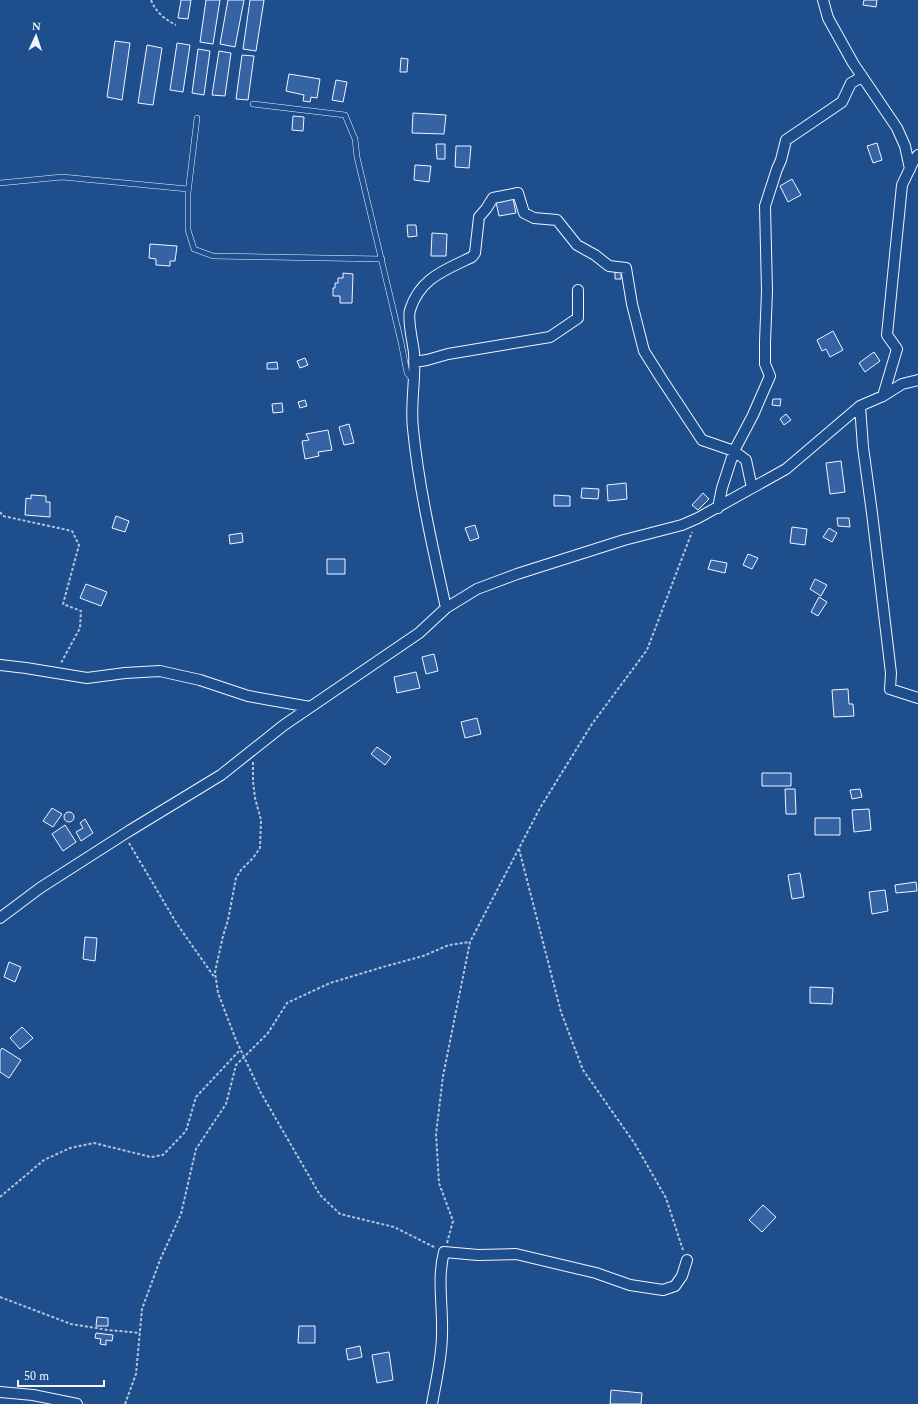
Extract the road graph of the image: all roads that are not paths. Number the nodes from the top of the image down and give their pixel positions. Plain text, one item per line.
1 (823, 0) edge
2 (862, 76) junction
3 (253, 104) dead end
4 (197, 118) dead end
5 (918, 156) edge
6 (910, 169) junction
7 (0, 183) edge
8 (188, 189) junction
9 (382, 259) junction
10 (578, 290) dead end
11 (414, 362) junction
12 (413, 380) junction
13 (918, 380) edge
14 (883, 396) junction
15 (860, 406) junction
16 (734, 451) junction
17 (752, 488) junction
18 (718, 508) junction
19 (446, 608) junction
20 (0, 665) edge
21 (918, 698) edge
22 (310, 707) junction
23 (0, 918) edge
24 (687, 1260) road end
25 (0, 1392) edge
26 (77, 1404) edge
27 (432, 1404) edge

1 - 2 street
2 - 6 street
2 - 16 street
3 - 9 lane
4 - 8 lane
5 - 6 street
6 - 14 street
7 - 8 lane
8 - 9 lane
9 - 12 lane
10 - 11 street
11 - 12 street
11 - 16 street
12 - 19 street
13 - 14 street
14 - 15 street
15 - 17 street
15 - 21 street
16 - 17 street
16 - 18 street
17 - 18 street
18 - 19 street
19 - 22 street
20 - 22 street
22 - 23 street
24 - 27 street
25 - 26 street

